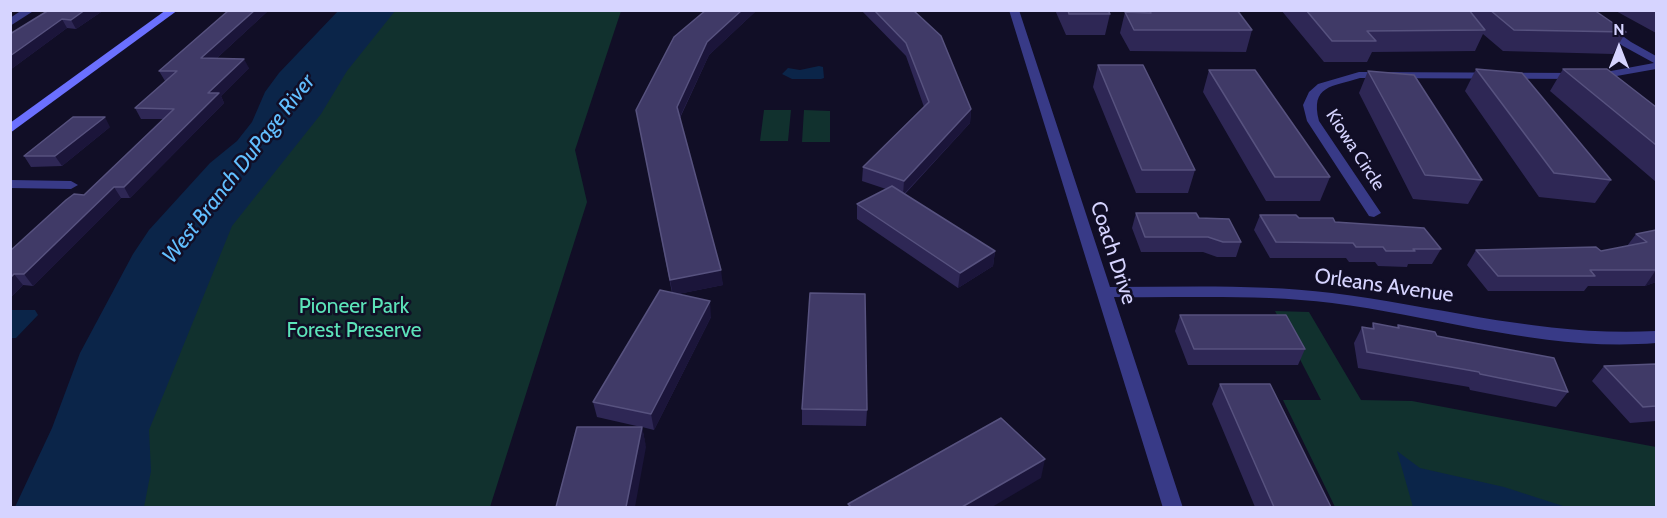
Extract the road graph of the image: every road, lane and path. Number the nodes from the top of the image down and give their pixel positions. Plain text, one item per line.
1 (30, 10) edge
2 (173, 10) edge
3 (1014, 10) edge
4 (1579, 10) edge
5 (10, 22) edge
6 (1656, 60) edge
7 (1656, 66) edge
8 (10, 129) edge
9 (10, 184) edge
10 (71, 185) dead end
11 (1374, 213) dead end
12 (1103, 292) junction
13 (1656, 337) edge
14 (1173, 507) edge

1 - 5 street
2 - 8 main road
3 - 12 street, Coach Drive
4 - 6 street
7 - 11 street, Kiowa Circle
9 - 10 street
12 - 13 street, Orleans Avenue
12 - 14 street, Coach Drive

